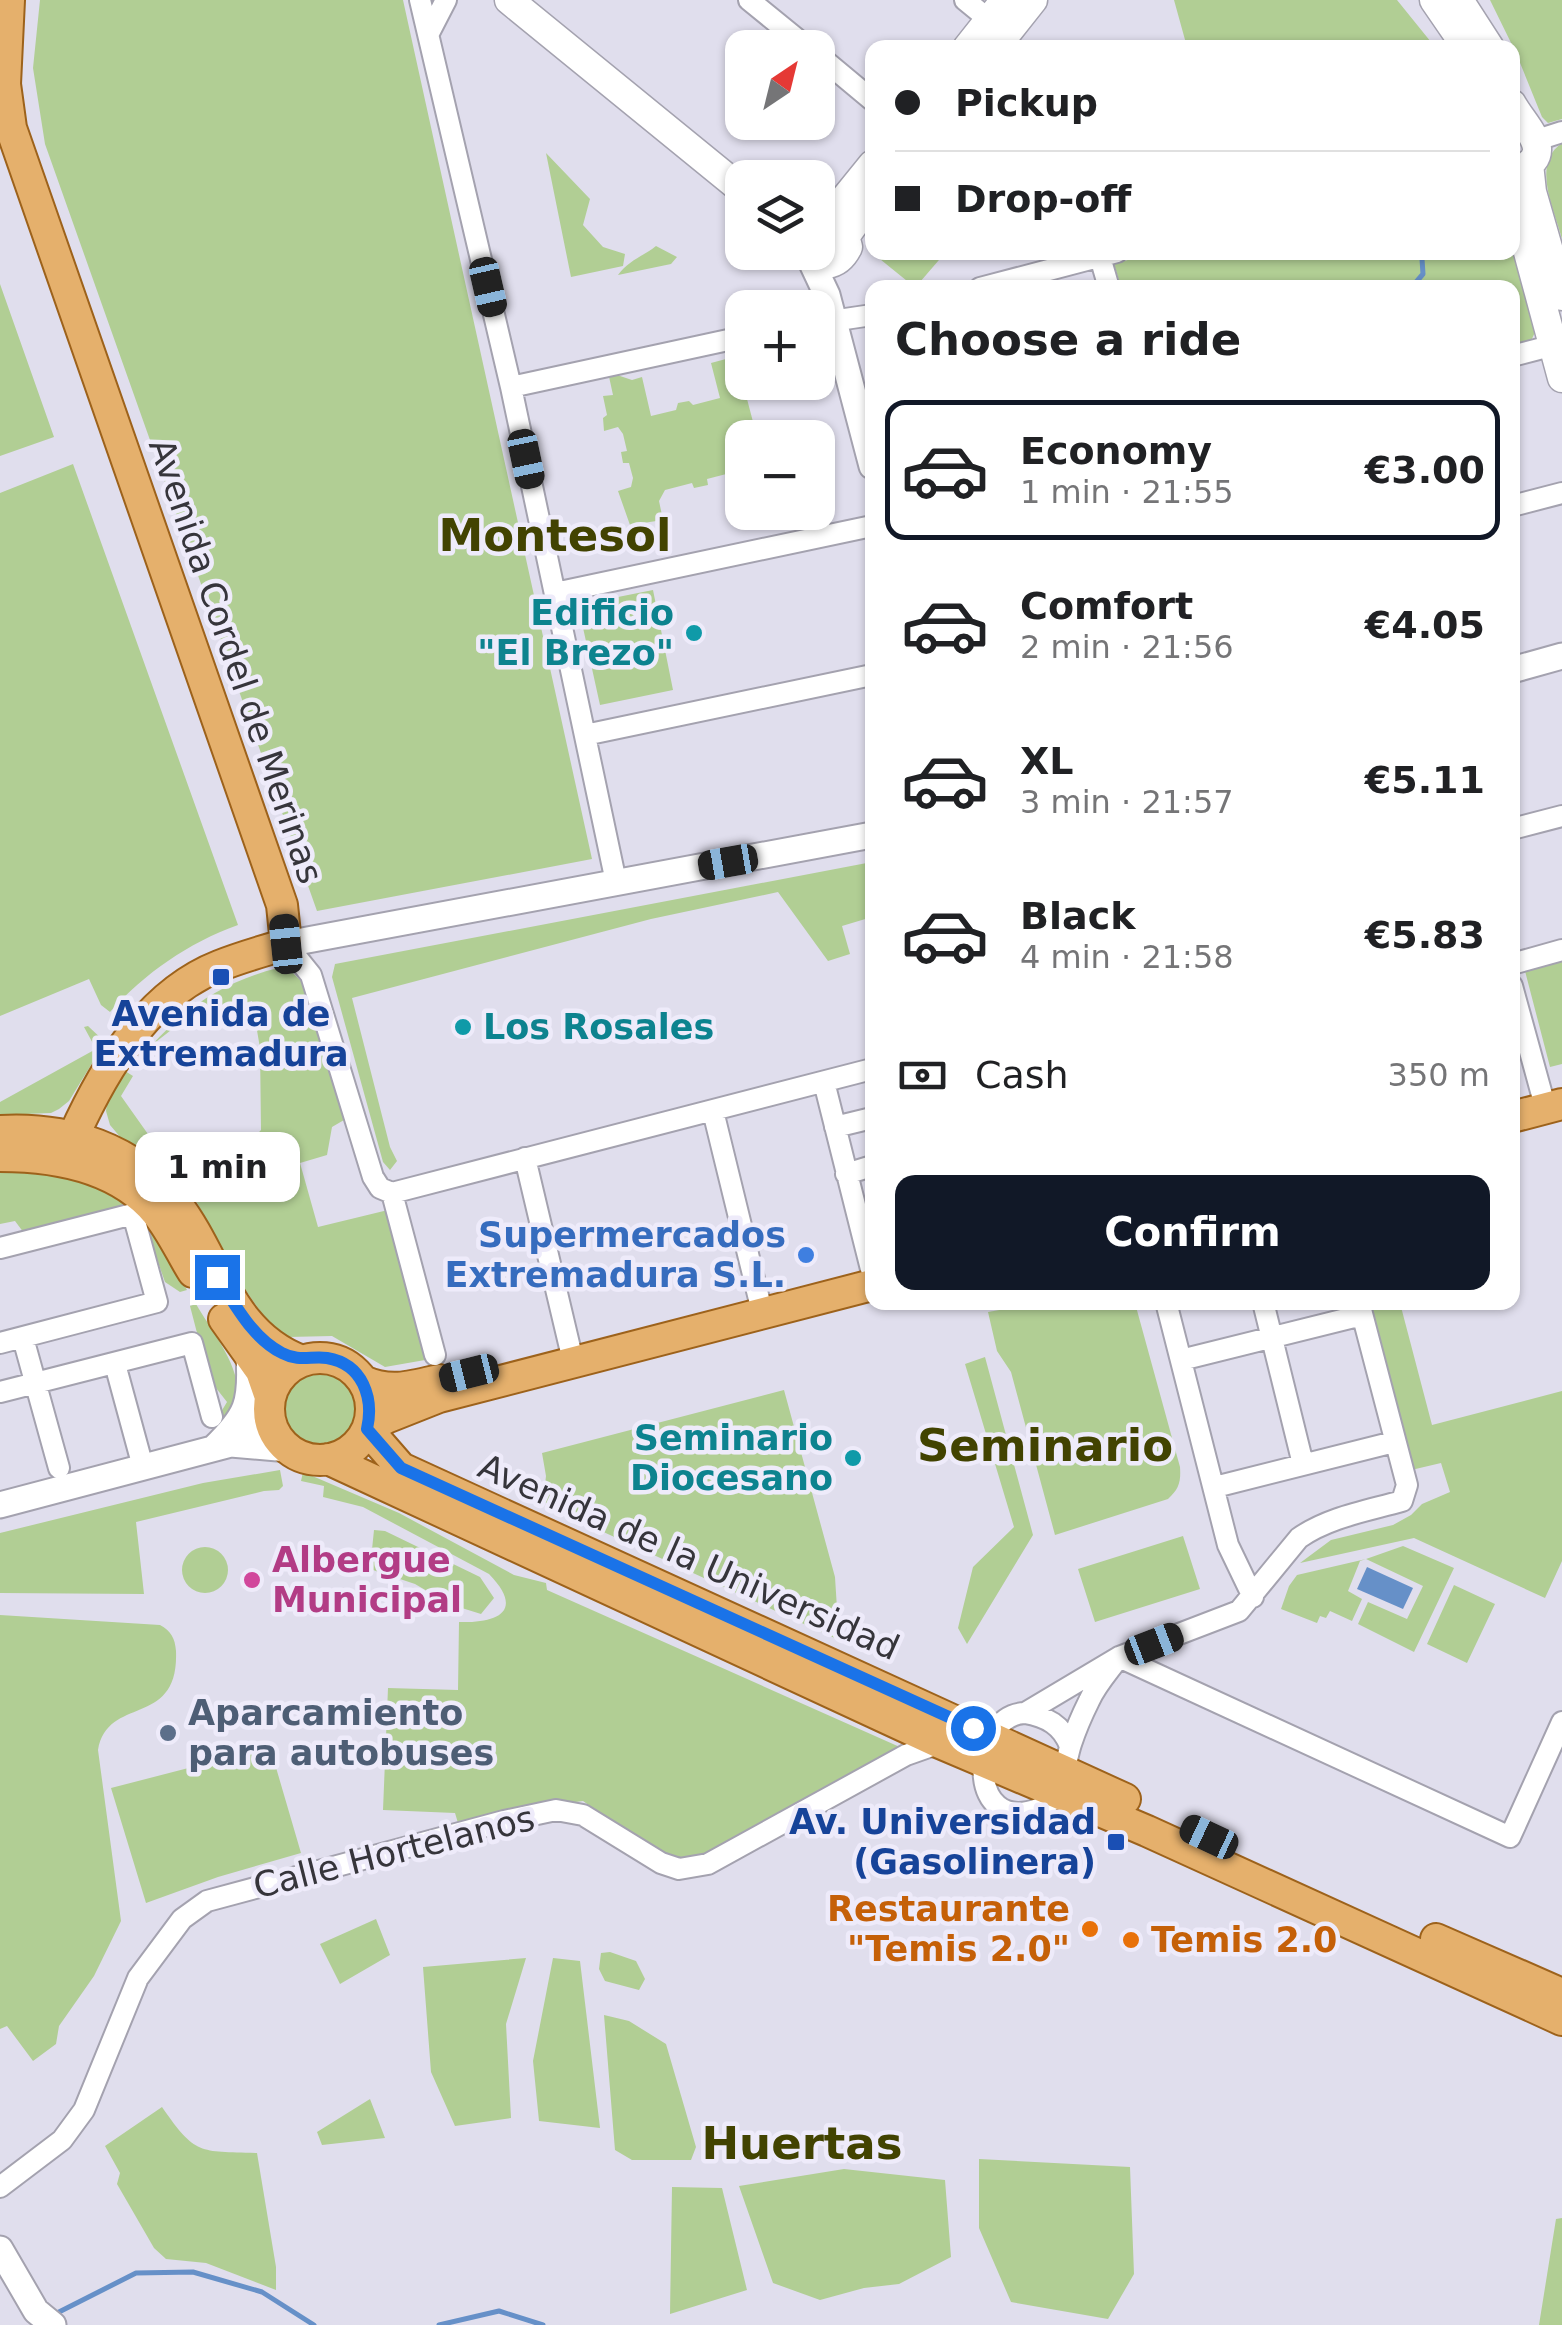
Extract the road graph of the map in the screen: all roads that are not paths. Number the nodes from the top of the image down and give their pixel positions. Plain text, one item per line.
1 (9, 0) edge
2 (446, 0) edge
3 (509, 0) edge
4 (528, 0) edge
5 (749, 0) edge
6 (965, 0) edge
7 (1034, 0) edge
8 (1434, 0) edge
9 (1459, 0) edge
10 (422, 2) edge
11 (999, 25) edge
12 (786, 30) edge
13 (429, 33) junction
14 (978, 40) edge
15 (1462, 40) edge
16 (1485, 40) edge
17 (835, 70) edge
18 (865, 94) edge
19 (1527, 137) edge
20 (0, 154) edge
21 (725, 160) edge
22 (725, 176) edge
23 (865, 176) edge
24 (865, 205) edge
25 (1520, 219) edge
26 (835, 224) edge
27 (835, 231) edge
28 (1089, 260) edge
29 (1011, 280) edge
30 (1562, 296) edge
31 (865, 316) edge
32 (835, 321) edge
33 (725, 341) edge
34 (1558, 344) edge
35 (835, 351) edge
36 (1520, 354) edge
37 (1562, 378) edge
38 (511, 387) junction
39 (865, 444) edge
40 (1562, 493) edge
41 (1520, 504) edge
42 (865, 527) edge
43 (555, 593) junction
44 (1562, 656) edge
45 (1520, 668) edge
46 (865, 676) edge
47 (586, 735) junction
48 (1562, 816) edge
49 (1520, 827) edge
50 (865, 836) edge
51 (616, 882) junction
52 (286, 944) junction
53 (1562, 950) edge
54 (1520, 962) edge
55 (1520, 1013) edge
56 (865, 1072) edge
57 (824, 1082) junction
58 (1545, 1097) edge
59 (713, 1110) junction
60 (1520, 1112) edge
61 (865, 1120) edge
62 (835, 1127) junction
63 (0, 1131) edge
64 (74, 1136) junction
65 (0, 1148) edge
66 (0, 1156) edge
67 (525, 1158) junction
68 (865, 1168) edge
69 (846, 1174) junction
70 (392, 1193) junction
71 (144, 1213) junction
72 (864, 1213) edge
73 (0, 1248) edge
74 (865, 1276) edge
75 (865, 1276) edge
76 (759, 1299) junction
77 (1168, 1310) edge
78 (1265, 1310) edge
79 (1357, 1310) edge
80 (1360, 1310) edge
81 (1272, 1336) junction
82 (23, 1338) junction
83 (0, 1343) edge
84 (252, 1345) junction
85 (570, 1348) junction
86 (435, 1355) dead end
87 (1181, 1360) junction
88 (302, 1361) junction
89 (116, 1364) junction
90 (362, 1381) junction
91 (35, 1384) junction
92 (0, 1392) edge
93 (269, 1403) junction
94 (414, 1406) junction
95 (212, 1417) dead end
96 (367, 1429) junction
97 (1394, 1442) junction
98 (222, 1446) junction
99 (289, 1449) junction
100 (328, 1459) junction
101 (1303, 1464) junction
102 (143, 1467) junction
103 (59, 1468) dead end
104 (422, 1477) junction
105 (1214, 1488) junction
106 (0, 1505) edge
107 (1253, 1597) junction
108 (1119, 1657) junction
109 (1026, 1713) junction
110 (1562, 1722) edge
111 (940, 1743) junction
112 (989, 1749) junction
113 (1064, 1770) junction
114 (1557, 1988) edge
115 (1562, 2020) edge
116 (0, 2187) edge
117 (0, 2249) edge
118 (44, 2318) edge

1 - 52 main road, Avenida Cordel de Merinas
2 - 13 street
3 - 22 main road
4 - 21 main road
5 - 12 street
6 - 11 street
7 - 11 main road
8 - 15 main road
9 - 16 main road
10 - 13 street
11 - 14 main road
13 - 38 street
17 - 18 street
19 - 30 main road
20 - 52 main road, Avenida Cordel de Merinas
23 - 26 main road
24 - 27 main road
25 - 34 main road
28 - 29 street
31 - 32 street
33 - 38 street
34 - 36 street
34 - 37 main road
35 - 39 street
38 - 43 street
40 - 41 street
42 - 43 street
43 - 47 street
44 - 45 street
46 - 47 street
47 - 51 street
48 - 49 street
50 - 51 street
51 - 52 street
52 - 64 main road
52 - 70 street
53 - 54 street
55 - 58 street
56 - 57 street
57 - 59 street
57 - 62 street
58 - 60 main road
59 - 67 street
59 - 76 street
61 - 62 street
62 - 69 street
63 - 64 main road
64 - 65 main road
64 - 71 main road
64 - 84 main road
66 - 71 main road
67 - 70 street
67 - 85 street
68 - 69 street
69 - 72 street
70 - 86 street
71 - 73 street
71 - 82 street
71 - 84 main road
74 - 76 main road
75 - 94 main road
76 - 85 main road
77 - 87 street
78 - 81 street
79 - 81 street
80 - 97 street
81 - 87 street
81 - 101 street
82 - 83 street
82 - 91 street
84 - 88 main road
84 - 93 main road
84 - 98 street
85 - 90 main road
87 - 105 street
88 - 90 main road
88 - 93 main road
89 - 91 street
89 - 95 street
89 - 102 street
90 - 96 main road
91 - 92 street
91 - 103 street
93 - 98 street
93 - 99 main road
94 - 96 main road
94 - 104 main road
96 - 100 main road
96 - 104 main road, Avenida de la Universidad
97 - 101 street
97 - 107 street
98 - 99 street
98 - 102 street
99 - 100 main road
100 - 111 main road, Avenida de la Universidad
101 - 105 street
102 - 106 street
104 - 112 main road, Avenida de la Universidad
105 - 107 street
107 - 108 street
108 - 109 street
108 - 110 street
108 - 113 street
109 - 112 street
109 - 113 street, Avenida de la Universidad
111 - 112 main road, Avenida de la Universidad
111 - 116 street, Calle Hortelanos
112 - 113 main road, Avenida de la Universidad
113 - 114 main road, Avenida de la Universidad
113 - 115 main road, Avenida de la Universidad
117 - 118 street

